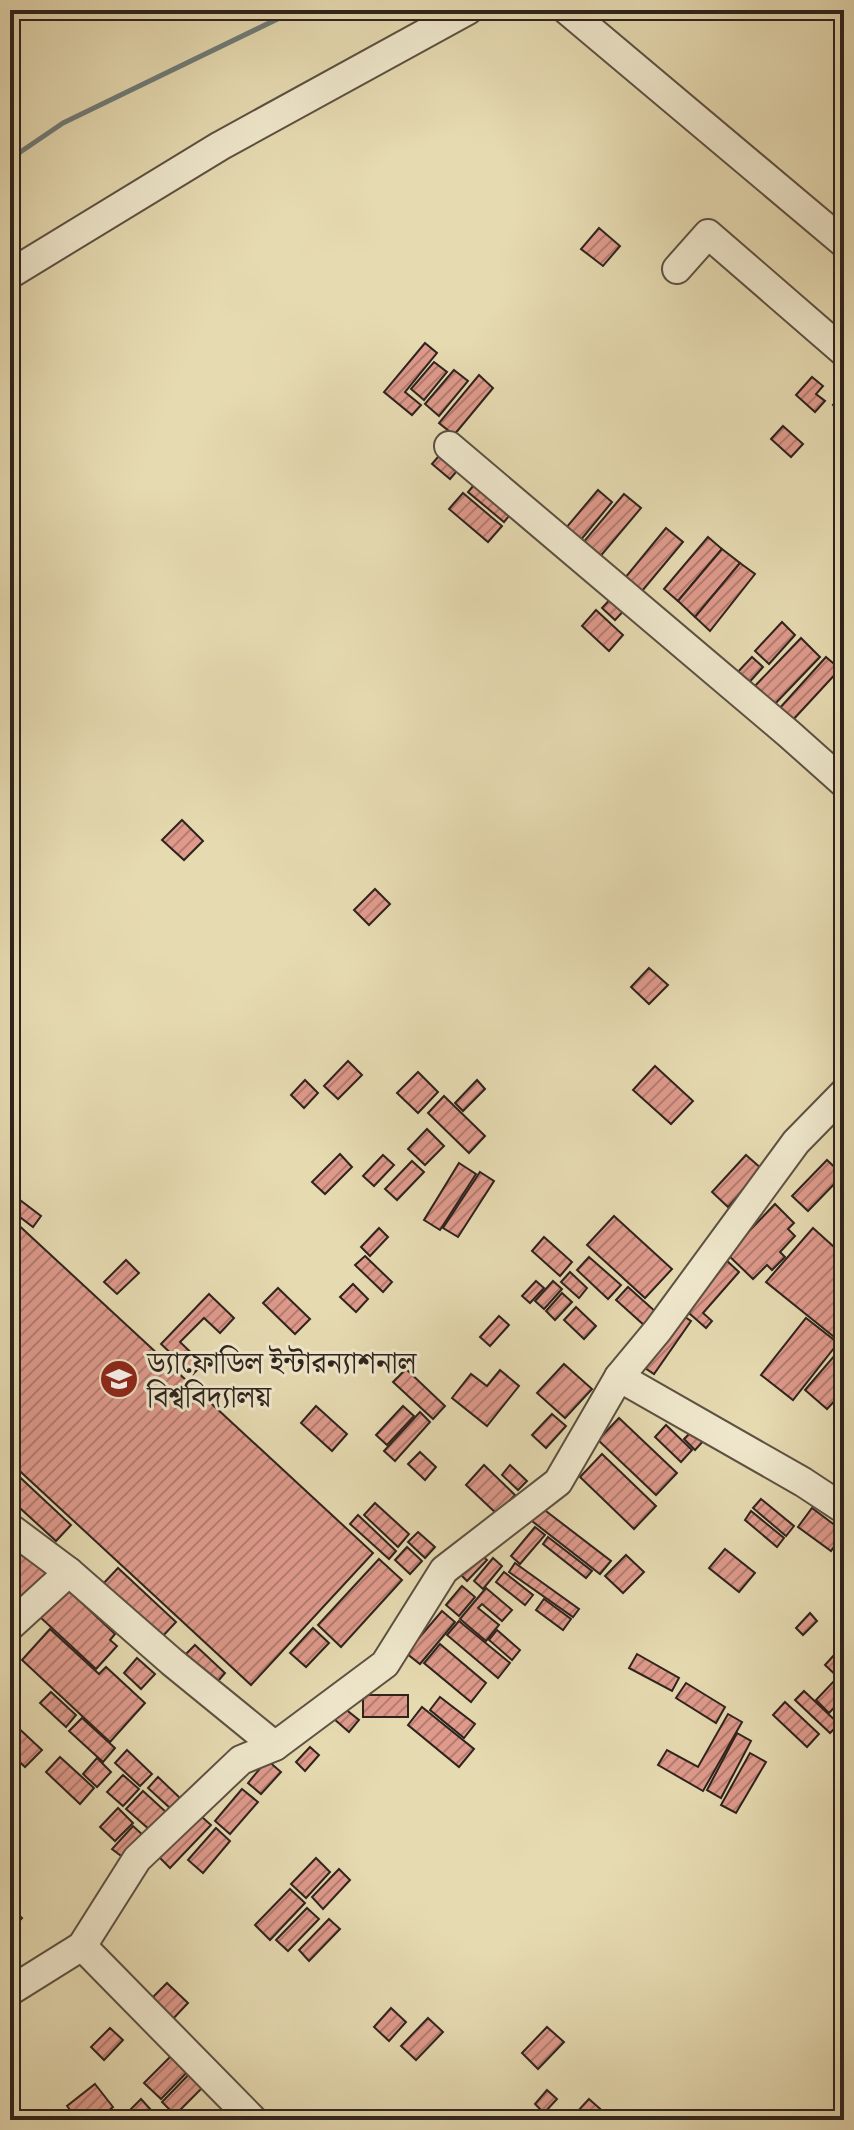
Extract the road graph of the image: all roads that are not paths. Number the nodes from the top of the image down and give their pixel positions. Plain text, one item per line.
1 (468, 10) edge
2 (567, 10) edge
3 (844, 243) edge
4 (677, 269) dead end
5 (10, 274) edge
6 (844, 352) edge
7 (449, 446) dead end
8 (844, 783) edge
9 (844, 1093) edge
10 (619, 1377) junction
11 (844, 1509) edge
12 (10, 1528) edge
13 (69, 1572) junction
14 (10, 1626) edge
15 (275, 1746) junction
16 (82, 1946) junction
17 (10, 1991) edge
18 (253, 2120) edge

1 - 5 street
2 - 3 street
4 - 6 street
7 - 8 street
9 - 10 street
10 - 11 street
10 - 15 street
12 - 13 street
13 - 14 street
13 - 15 street
15 - 16 street
16 - 17 street
16 - 18 street

